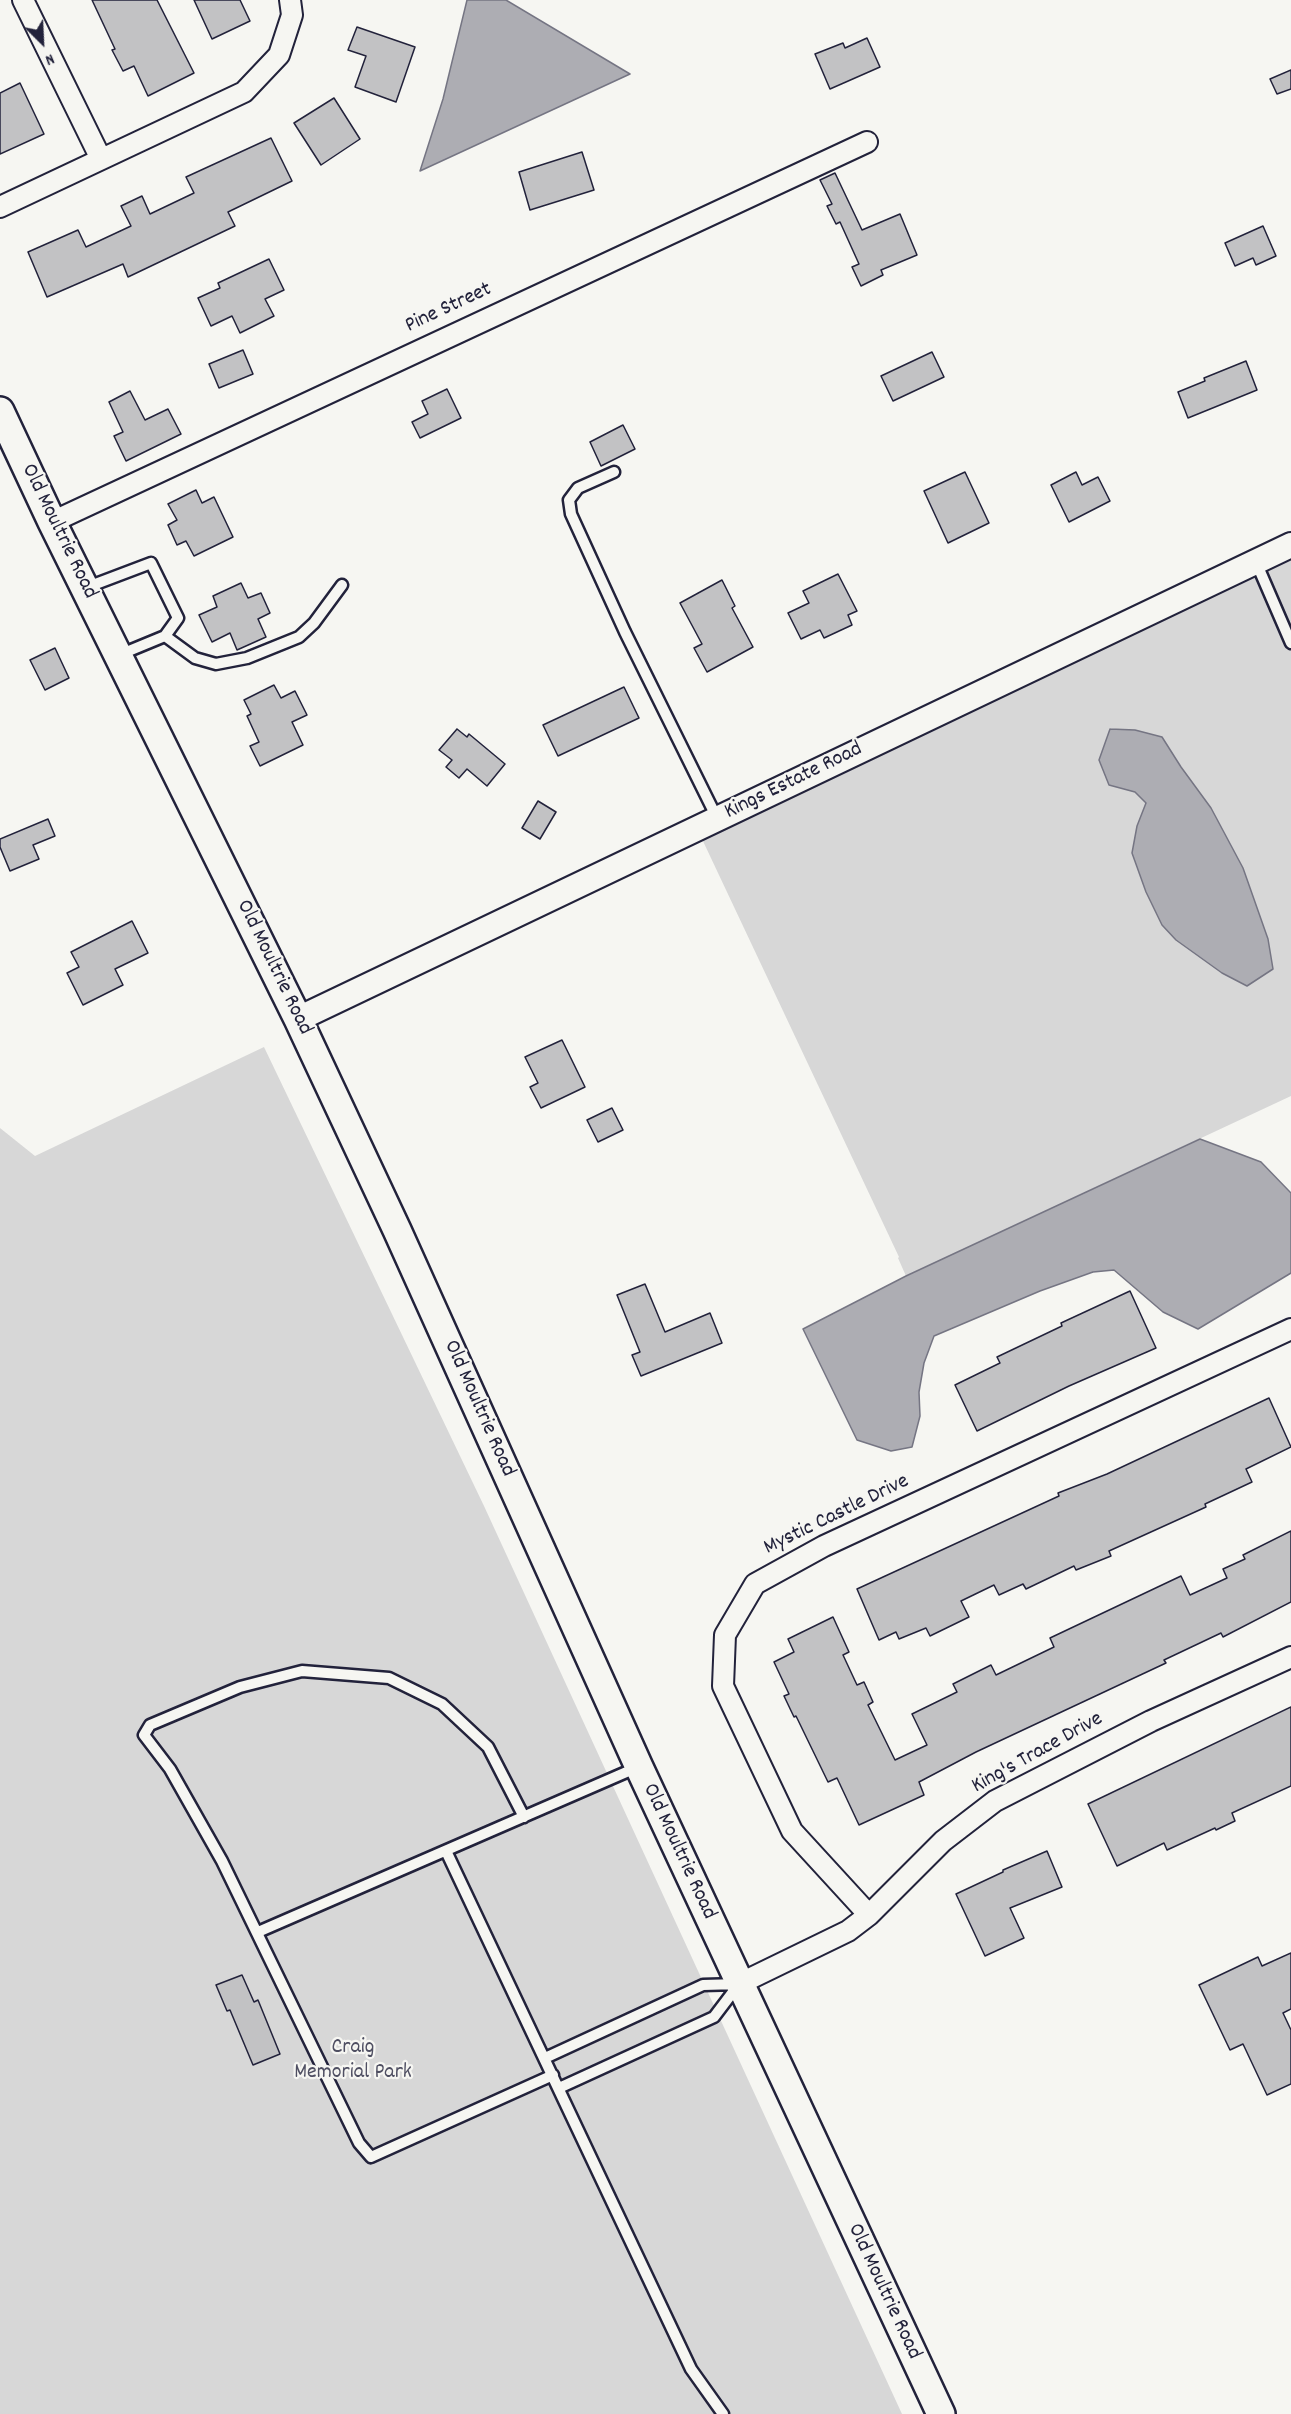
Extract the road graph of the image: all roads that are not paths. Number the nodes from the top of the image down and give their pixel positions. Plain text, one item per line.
1 (22, 0) edge
2 (290, 0) edge
3 (867, 141) dead end
4 (101, 159) junction
5 (0, 207) edge
6 (0, 411) edge
7 (614, 472) dead end
8 (52, 522) junction
9 (1291, 545) edge
10 (1256, 562) junction
11 (342, 585) dead end
12 (85, 589) junction
13 (165, 636) junction
14 (1291, 643) edge
15 (118, 656) junction
16 (717, 818) junction
17 (298, 1019) junction
18 (1288, 1337) edge
19 (1291, 1657) edge
20 (639, 1767) junction
21 (524, 1817) junction
22 (446, 1851) junction
23 (869, 1915) junction
24 (258, 1932) junction
25 (739, 1984) junction
26 (545, 2058) junction
27 (553, 2075) junction
28 (559, 2088) junction
29 (723, 2414) edge
30 (941, 2414) edge

1 - 4 street
2 - 4 street
3 - 8 street, Pine Street
4 - 5 street
6 - 8 main road, Old Moultrie Road
7 - 16 lane
8 - 12 main road, Old Moultrie Road
9 - 10 street, Kings Estate Road
10 - 14 lane
10 - 16 street, Kings Estate Road
11 - 13 lane
12 - 13 lane
12 - 15 main road, Old Moultrie Road
13 - 15 lane
15 - 17 main road, Old Moultrie Road
16 - 17 street, Kings Estate Road
17 - 20 main road, Old Moultrie Road
18 - 23 street, Mystic Castle Drive
19 - 23 street, King's Trace Drive
20 - 21 lane
20 - 25 main road, Old Moultrie Road
21 - 22 lane
21 - 24 lane
22 - 24 lane
22 - 26 lane
23 - 25 street, King's Trace Drive
24 - 27 lane
25 - 26 lane
25 - 28 lane
25 - 30 main road, Old Moultrie Road
26 - 27 lane
27 - 28 lane
28 - 29 lane

